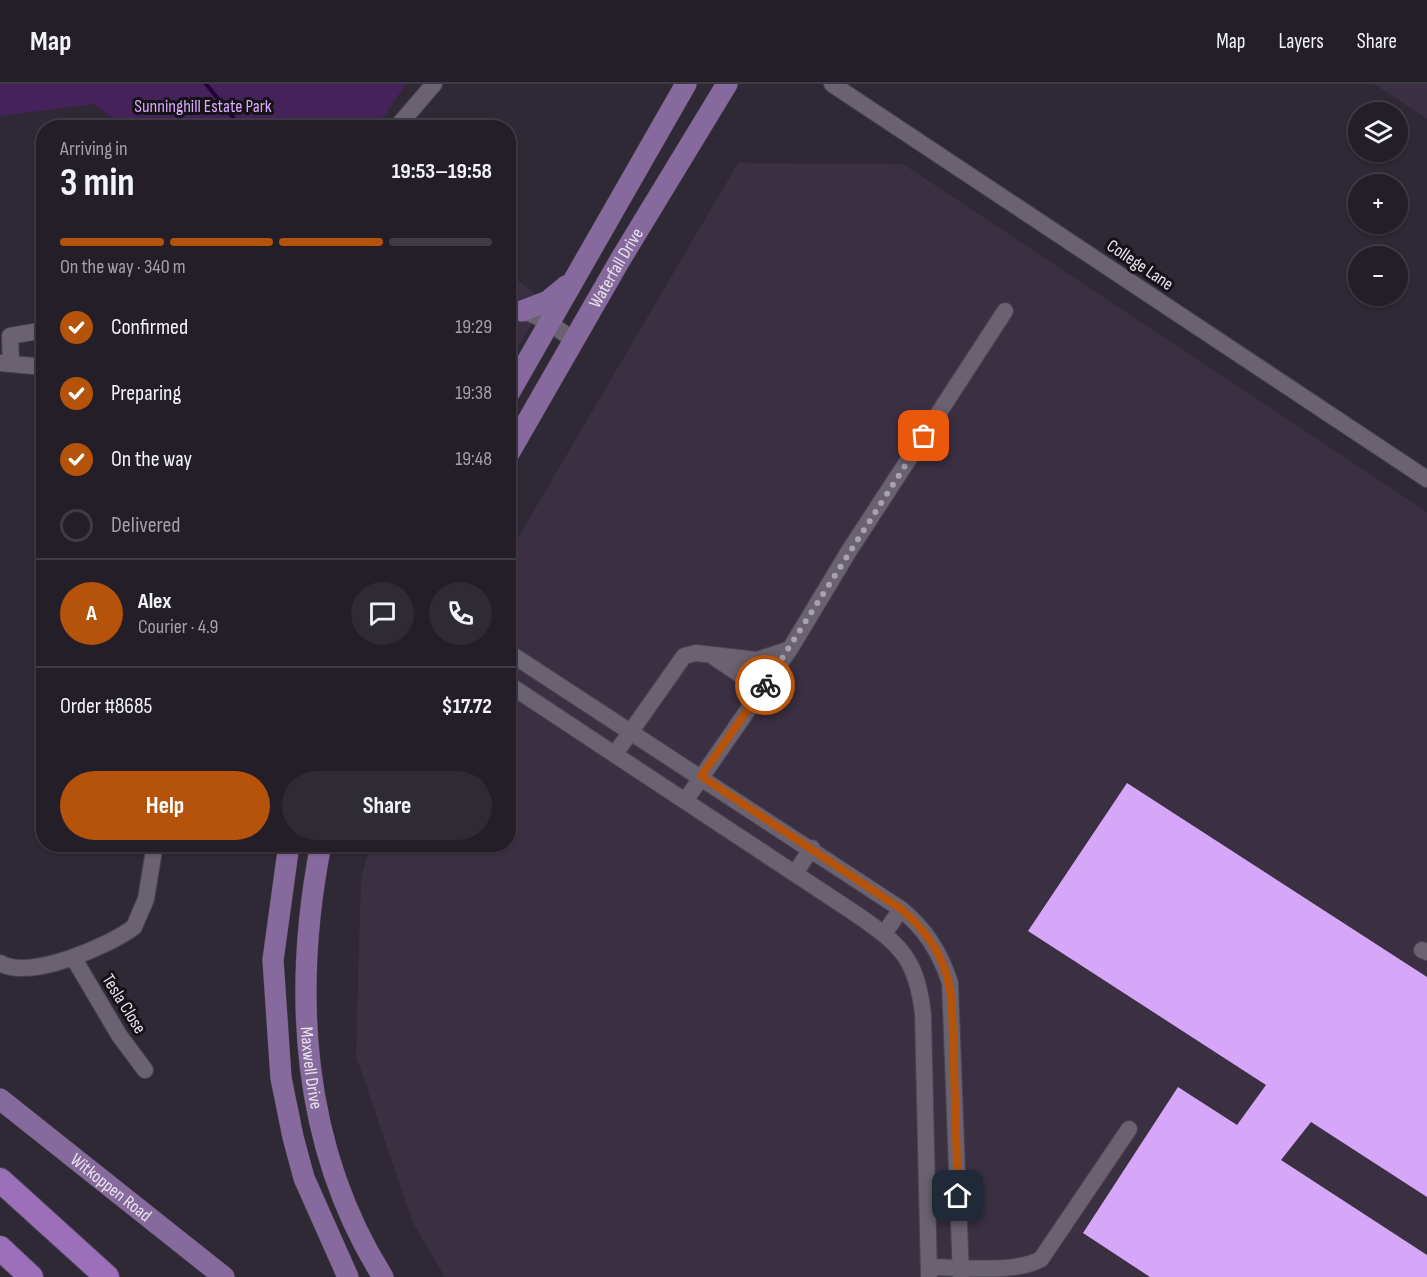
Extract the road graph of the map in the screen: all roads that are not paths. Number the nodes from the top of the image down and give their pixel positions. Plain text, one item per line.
1 (434, 84) edge
2 (686, 84) edge
3 (727, 84) edge
4 (832, 84) edge
5 (403, 120) edge
6 (572, 282) junction
7 (1005, 311) dead end
8 (527, 315) edge
9 (36, 331) edge
10 (5, 336) edge
11 (574, 339) junction
12 (6, 363) edge
13 (36, 366) edge
14 (516, 380) edge
15 (516, 441) edge
16 (1427, 479) edge
17 (790, 649) junction
18 (711, 655) junction
19 (516, 657) edge
20 (516, 689) edge
21 (758, 695) junction
22 (583, 700) junction
23 (568, 722) junction
24 (631, 731) junction
25 (615, 754) junction
26 (701, 776) junction
27 (685, 801) junction
28 (812, 848) junction
29 (154, 852) edge
30 (288, 852) edge
31 (320, 852) edge
32 (795, 873) junction
33 (901, 909) junction
34 (884, 934) junction
35 (73, 957) junction
36 (0, 963) edge
37 (145, 1070) dead end
38 (0, 1100) edge
39 (1129, 1129) dead end
40 (0, 1180) edge
41 (0, 1248) edge
42 (929, 1272) edge
43 (961, 1272) edge
44 (31, 1277) edge
45 (107, 1277) edge
46 (224, 1277) edge
47 (348, 1277) edge
48 (383, 1277) edge

1 - 5 street
2 - 6 main road, Waterfall Drive
3 - 11 main road, Waterfall Drive
4 - 16 street, College Lane
6 - 8 main road, Waterfall Drive
6 - 8 main road
7 - 17 street
8 - 11 street
8 - 14 main road, Waterfall Drive
9 - 10 street
10 - 12 street
11 - 15 main road, Waterfall Drive
12 - 13 street
17 - 18 street
17 - 21 street
18 - 21 street
18 - 24 street
19 - 22 street
20 - 23 street
21 - 26 street
22 - 23 street
22 - 24 street
23 - 25 street
24 - 25 street
24 - 26 street
25 - 27 street
26 - 27 street
26 - 28 street
27 - 32 street
28 - 32 street
28 - 33 street
29 - 35 street
30 - 47 main road, Maxwell Drive
31 - 48 main road, Maxwell Drive
32 - 34 street
33 - 34 street
33 - 43 street
34 - 42 street
35 - 36 street
35 - 37 street, Tesla Close
38 - 46 main road, Witkoppen Road
39 - 43 street
40 - 45 highway
41 - 44 highway
42 - 43 street

